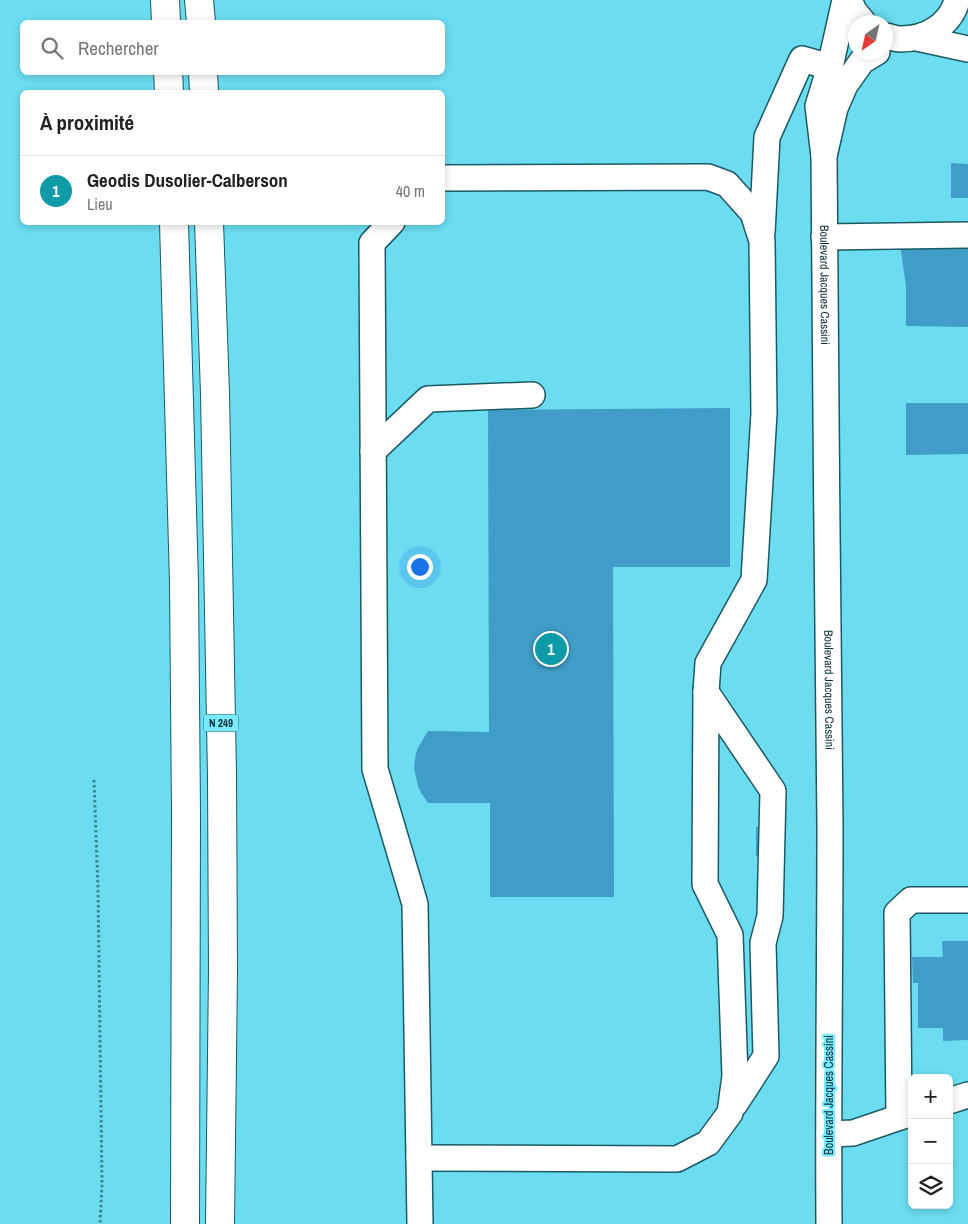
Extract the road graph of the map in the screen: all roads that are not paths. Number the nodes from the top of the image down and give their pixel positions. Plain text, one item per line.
1 (165, 0) edge
2 (200, 0) edge
3 (845, 0) edge
4 (849, 0) edge
5 (958, 0) edge
6 (857, 15) edge
7 (166, 20) edge
8 (201, 20) edge
9 (897, 40) edge
10 (968, 50) edge
11 (864, 60) edge
12 (830, 67) junction
13 (168, 75) edge
14 (203, 75) edge
15 (169, 90) edge
16 (204, 90) edge
17 (824, 156) junction
18 (445, 178) edge
19 (174, 225) edge
20 (209, 225) edge
21 (389, 225) edge
22 (968, 235) edge
23 (824, 237) junction
24 (762, 241) junction
25 (532, 395) dead end
26 (373, 451) junction
27 (706, 692) junction
28 (968, 900) edge
29 (968, 1095) edge
30 (953, 1100) edge
31 (730, 1113) junction
32 (906, 1115) edge
33 (829, 1134) junction
34 (419, 1158) junction
35 (185, 1224) edge
36 (220, 1224) edge
37 (420, 1224) edge
38 (830, 1224) edge

1 - 7 highway
2 - 8 highway
3 - 12 street, Boulevard Jacques Cassini
4 - 6 street
5 - 9 street
9 - 10 street
11 - 17 street, Boulevard Jacques Cassini
12 - 17 street, Boulevard Jacques Cassini
12 - 24 street
13 - 15 highway
14 - 16 highway
17 - 23 street, Boulevard Jacques Cassini
18 - 24 street
19 - 35 highway, N 249
20 - 36 highway, N 249
21 - 26 street
22 - 23 street
23 - 33 street, Boulevard Jacques Cassini
24 - 27 street
25 - 26 street
26 - 34 street
27 - 31 street
27 - 31 street
28 - 32 street
29 - 30 street
31 - 34 street
32 - 33 street
33 - 38 street, Boulevard Jacques Cassini
34 - 37 street

